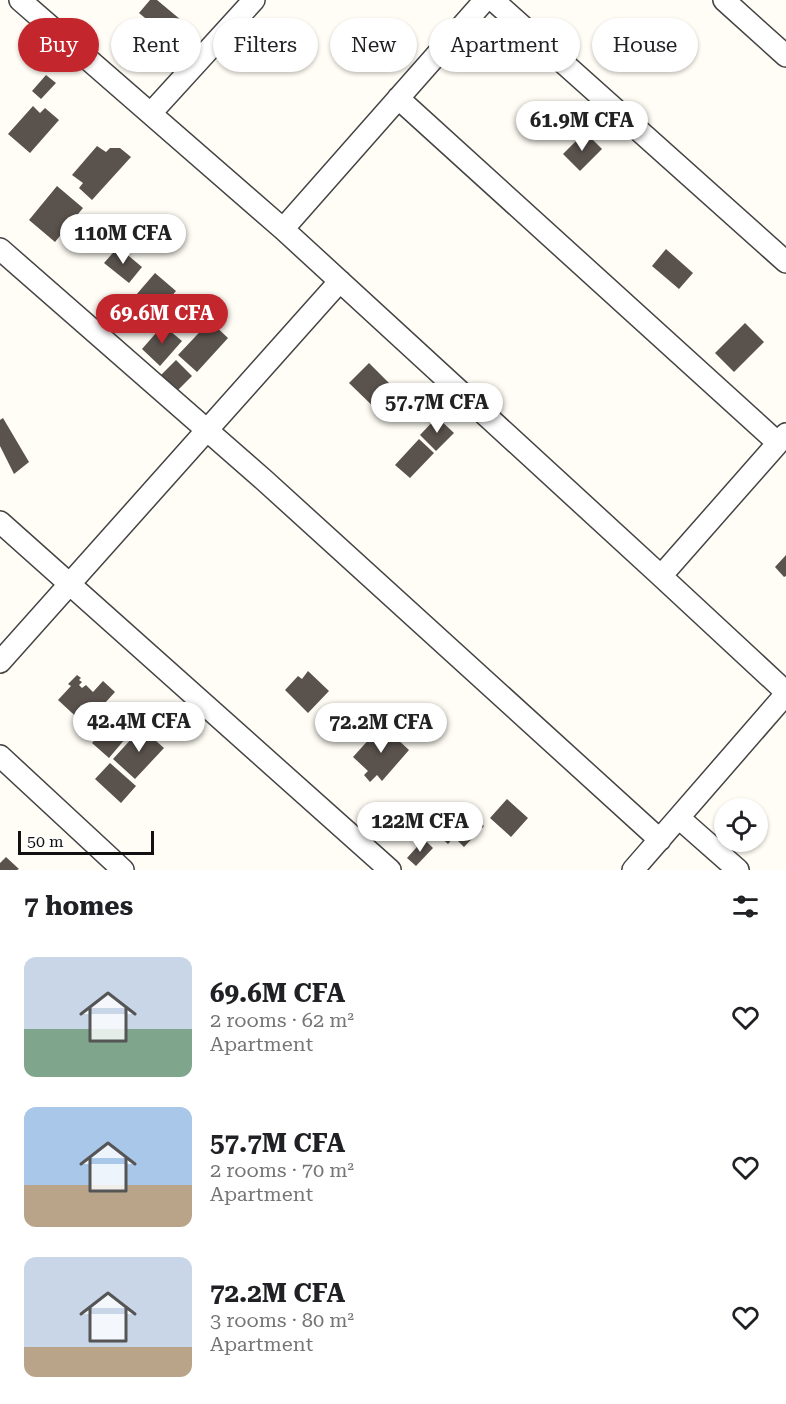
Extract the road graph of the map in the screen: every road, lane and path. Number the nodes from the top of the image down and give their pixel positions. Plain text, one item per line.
1 (20, 0) edge
2 (254, 0) edge
3 (485, 0) edge
4 (492, 0) edge
5 (724, 0) edge
6 (786, 56) edge
7 (398, 98) junction
8 (151, 113) junction
9 (283, 229) junction
10 (0, 249) edge
11 (786, 262) edge
12 (340, 281) junction
13 (207, 430) junction
14 (782, 439) edge
15 (0, 522) edge
16 (661, 576) junction
17 (69, 584) junction
18 (0, 662) edge
19 (786, 693) edge
20 (0, 756) edge
21 (680, 818) junction
22 (660, 840) junction
23 (123, 870) edge
24 (390, 870) edge
25 (633, 870) edge
26 (738, 870) edge

1 - 8 street
2 - 8 street
3 - 7 street
4 - 11 street
5 - 6 street
7 - 9 street
7 - 14 street
8 - 9 street
9 - 12 street
10 - 13 street
12 - 13 street
12 - 16 street
13 - 17 street
13 - 22 street
14 - 16 street
15 - 17 street
16 - 19 street
17 - 18 street
17 - 24 street
19 - 21 street
20 - 23 street
21 - 22 street
21 - 26 street
22 - 25 street

